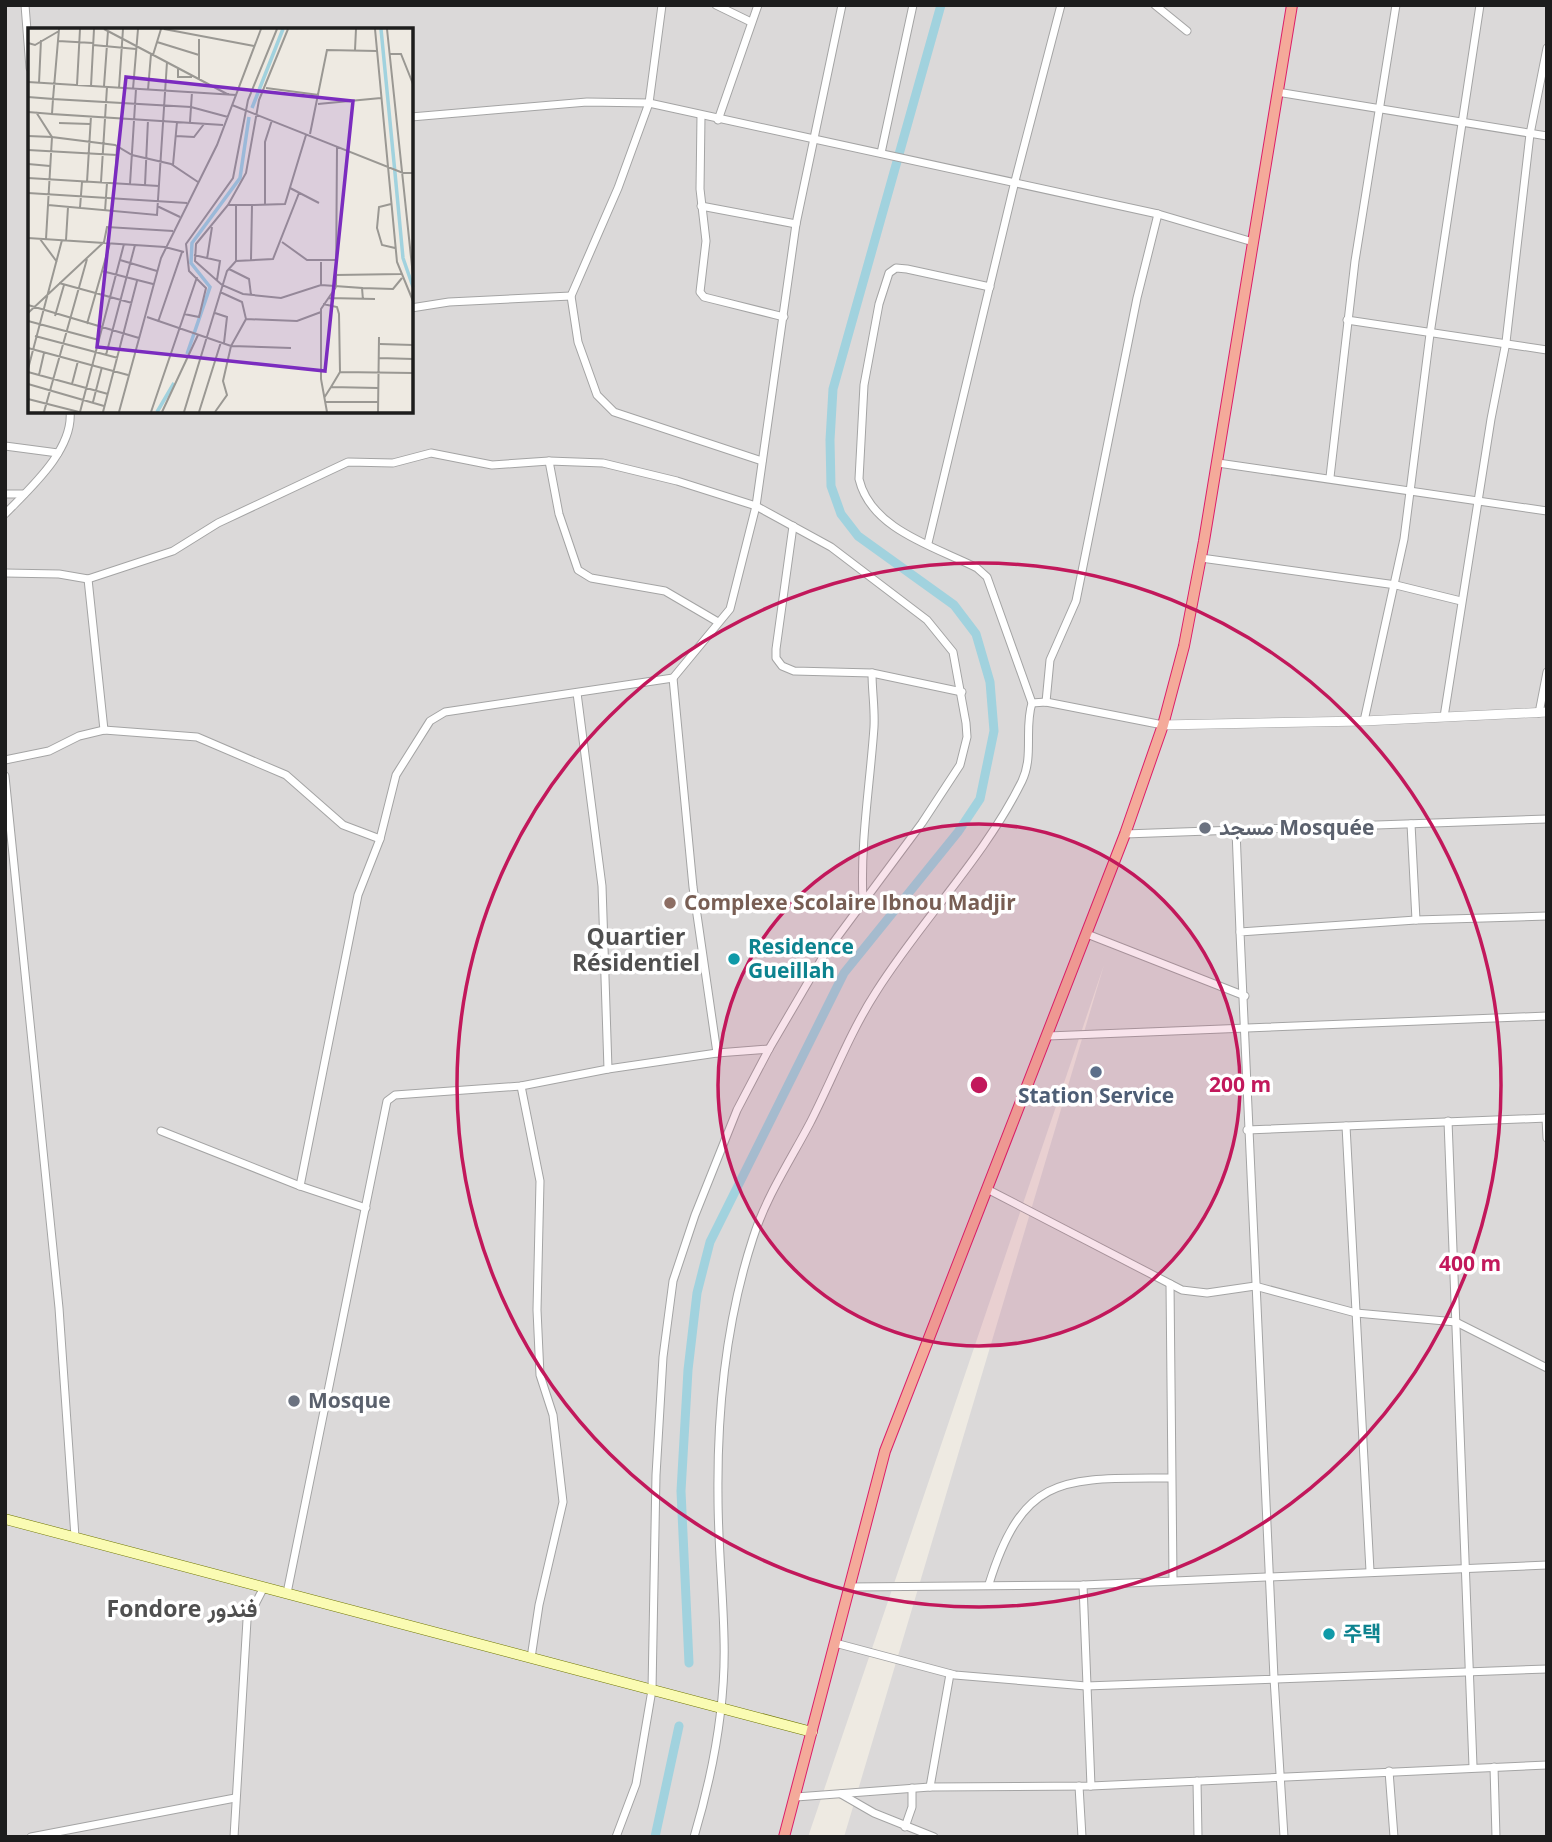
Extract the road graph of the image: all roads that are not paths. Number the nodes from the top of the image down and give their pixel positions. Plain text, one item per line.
1 (25, 5) edge
2 (662, 5) edge
3 (716, 5) edge
4 (758, 5) edge
5 (842, 5) edge
6 (913, 5) edge
7 (1061, 5) edge
8 (1155, 5) edge
9 (1292, 5) edge
10 (1396, 5) edge
11 (1480, 5) edge
12 (751, 22) junction
13 (1187, 31) dead end
14 (28, 43) edge
15 (1547, 48) edge
16 (1277, 92) junction
17 (649, 103) junction
18 (1379, 107) junction
19 (701, 116) junction
20 (413, 117) edge
21 (718, 120) junction
22 (1464, 122) junction
23 (1530, 134) junction
24 (1547, 136) edge
25 (815, 141) junction
26 (881, 153) junction
27 (1014, 181) junction
28 (701, 206) junction
29 (1158, 214) junction
30 (796, 225) junction
31 (1253, 242) junction
32 (990, 287) junction
33 (571, 296) junction
34 (413, 308) edge
35 (784, 317) junction
36 (1347, 320) junction
37 (1430, 334) junction
38 (1506, 342) junction
39 (1547, 350) edge
40 (70, 413) edge
41 (5, 446) edge
42 (58, 453) junction
43 (550, 461) junction
44 (762, 461) junction
45 (1218, 463) junction
46 (1330, 477) junction
47 (1410, 489) junction
48 (5, 494) edge
49 (24, 494) junction
50 (1478, 501) junction
51 (756, 506) junction
52 (1547, 511) edge
53 (5, 514) edge
54 (793, 526) junction
55 (928, 543) junction
56 (1201, 558) junction
57 (5, 573) edge
58 (88, 579) junction
59 (1396, 585) junction
60 (1461, 601) junction
61 (718, 622) junction
62 (1547, 672) edge
63 (872, 673) junction
64 (673, 678) junction
65 (962, 692) junction
66 (577, 694) junction
67 (1046, 702) junction
68 (1032, 703) junction
69 (1543, 713) edge
70 (1444, 717) junction
71 (1364, 721) junction
72 (1163, 725) junction
73 (104, 730) junction
74 (5, 760) edge
75 (5, 776) edge
76 (1547, 819) edge
77 (1411, 824) junction
78 (1236, 830) junction
79 (1125, 834) junction
80 (380, 839) junction
81 (863, 901) junction
82 (1547, 916) edge
83 (1416, 920) junction
84 (1240, 932) junction
85 (1087, 934) junction
86 (1245, 996) junction
87 (1547, 1016) edge
88 (1246, 1027) junction
89 (1048, 1036) junction
90 (769, 1049) junction
91 (717, 1053) junction
92 (608, 1069) junction
93 (521, 1086) junction
94 (1546, 1118) edge
95 (1448, 1121) junction
96 (1346, 1126) junction
97 (1247, 1130) junction
98 (161, 1131) dead end
99 (1547, 1138) edge
100 (300, 1186) junction
101 (987, 1189) junction
102 (366, 1208) junction
103 (1170, 1284) junction
104 (1255, 1286) junction
105 (1356, 1313) junction
106 (1455, 1322) junction
107 (1547, 1368) edge
108 (1171, 1478) junction
109 (5, 1518) edge
110 (75, 1537) junction
111 (1547, 1565) edge
112 (1465, 1569) junction
113 (1370, 1572) junction
114 (1270, 1576) junction
115 (1172, 1579) junction
116 (989, 1584) junction
117 (1083, 1585) junction
118 (264, 1587) junction
119 (849, 1587) junction
120 (288, 1593) junction
121 (835, 1643) junction
122 (531, 1658) junction
123 (1547, 1669) edge
124 (1469, 1672) junction
125 (950, 1674) junction
126 (1274, 1678) junction
127 (1086, 1686) junction
128 (652, 1690) junction
129 (720, 1708) junction
130 (812, 1732) junction
131 (1547, 1765) edge
132 (1473, 1766) junction
133 (1494, 1767) junction
134 (1389, 1771) junction
135 (1281, 1778) junction
136 (1197, 1781) junction
137 (1079, 1786) junction
138 (1091, 1786) junction
139 (930, 1787) junction
140 (912, 1788) junction
141 (841, 1794) junction
142 (796, 1797) junction
143 (235, 1798) junction
144 (905, 1827) junction
145 (31, 1837) edge
146 (234, 1837) edge
147 (616, 1837) edge
148 (694, 1837) edge
149 (784, 1837) edge
150 (934, 1837) edge
151 (1082, 1837) edge
152 (1198, 1837) edge
153 (1284, 1837) edge
154 (1394, 1837) edge
155 (1496, 1837) edge

1 - 14 street
2 - 17 street
3 - 12 street
4 - 12 street
5 - 25 street
6 - 26 street
7 - 27 street
8 - 13 street
9 - 16 highway
10 - 18 street
11 - 22 street
12 - 21 street
15 - 23 street
16 - 18 street
16 - 31 highway
17 - 19 street
17 - 20 street
17 - 33 street
18 - 22 street
18 - 36 street
19 - 21 street
19 - 28 street
21 - 25 street
22 - 23 street
22 - 37 street
23 - 24 street
23 - 38 street
25 - 26 street
25 - 30 street
26 - 27 street
27 - 29 street
27 - 32 street
28 - 30 street
28 - 35 street
29 - 31 street
29 - 67 street
30 - 35 street
31 - 45 highway
32 - 55 street
32 - 55 street
33 - 34 street
33 - 44 street
35 - 44 street
36 - 37 street
36 - 46 street
37 - 38 street
37 - 47 street
38 - 39 street
38 - 50 street
40 - 42 street
41 - 42 street
42 - 49 street
43 - 51 street
43 - 58 street
43 - 61 street
44 - 51 street
45 - 46 street
45 - 56 highway
46 - 47 street
47 - 50 street
47 - 59 street
48 - 49 street
49 - 53 street
50 - 52 street
50 - 60 street
51 - 54 street
51 - 61 street
54 - 63 street
54 - 65 street
55 - 68 street
56 - 59 street
56 - 72 highway
57 - 58 street
58 - 73 street
59 - 60 street
59 - 71 street
60 - 70 street
61 - 64 street
62 - 69 street
63 - 65 street
63 - 81 street
64 - 66 street
64 - 91 street
65 - 81 street
66 - 80 street
66 - 92 street
67 - 68 street
67 - 72 street
68 - 129 street
69 - 70 street
70 - 71 street
71 - 72 street
72 - 79 highway
73 - 74 street
73 - 80 street
75 - 110 street
76 - 77 street
77 - 78 street
77 - 83 street
78 - 79 street
78 - 84 street
79 - 85 highway
80 - 100 street
81 - 90 street
82 - 83 street
83 - 84 street
84 - 86 street
85 - 86 street
85 - 89 highway
86 - 88 street
87 - 88 street
88 - 89 street
88 - 97 street
89 - 101 highway
90 - 91 street
90 - 128 street
91 - 92 street
92 - 93 street
93 - 102 street
93 - 122 street
94 - 95 street
94 - 99 street
95 - 96 street
95 - 106 street
96 - 97 street
96 - 105 street
97 - 104 street
98 - 100 street
100 - 102 street
101 - 103 street
101 - 119 highway
102 - 120 street
103 - 104 street
103 - 108 street
104 - 105 street
104 - 114 street
105 - 106 street
105 - 113 street
106 - 107 street
106 - 112 street
108 - 115 street
108 - 116 street
109 - 110 main road
110 - 118 main road
111 - 112 street
112 - 113 street
112 - 124 street
113 - 114 street
114 - 115 street
114 - 126 street
115 - 117 street
116 - 117 street
116 - 119 street
117 - 127 street
118 - 120 main road
118 - 143 street
119 - 121 highway
120 - 122 main road
121 - 125 street
121 - 130 highway
122 - 128 main road
123 - 124 street
124 - 126 street
124 - 132 street
125 - 127 street
125 - 139 street
126 - 127 street
126 - 135 street
127 - 138 street
128 - 129 main road
128 - 147 street
129 - 130 main road
129 - 148 street
130 - 142 highway
131 - 133 street
132 - 133 street
132 - 134 street
133 - 155 street
134 - 135 street
134 - 154 street
135 - 136 street
135 - 153 street
136 - 138 street
136 - 152 street
137 - 138 street
137 - 139 street
137 - 151 street
139 - 140 street
140 - 141 street
140 - 144 street
141 - 142 street
141 - 144 street
142 - 149 highway
143 - 145 street
143 - 146 street
144 - 150 street

